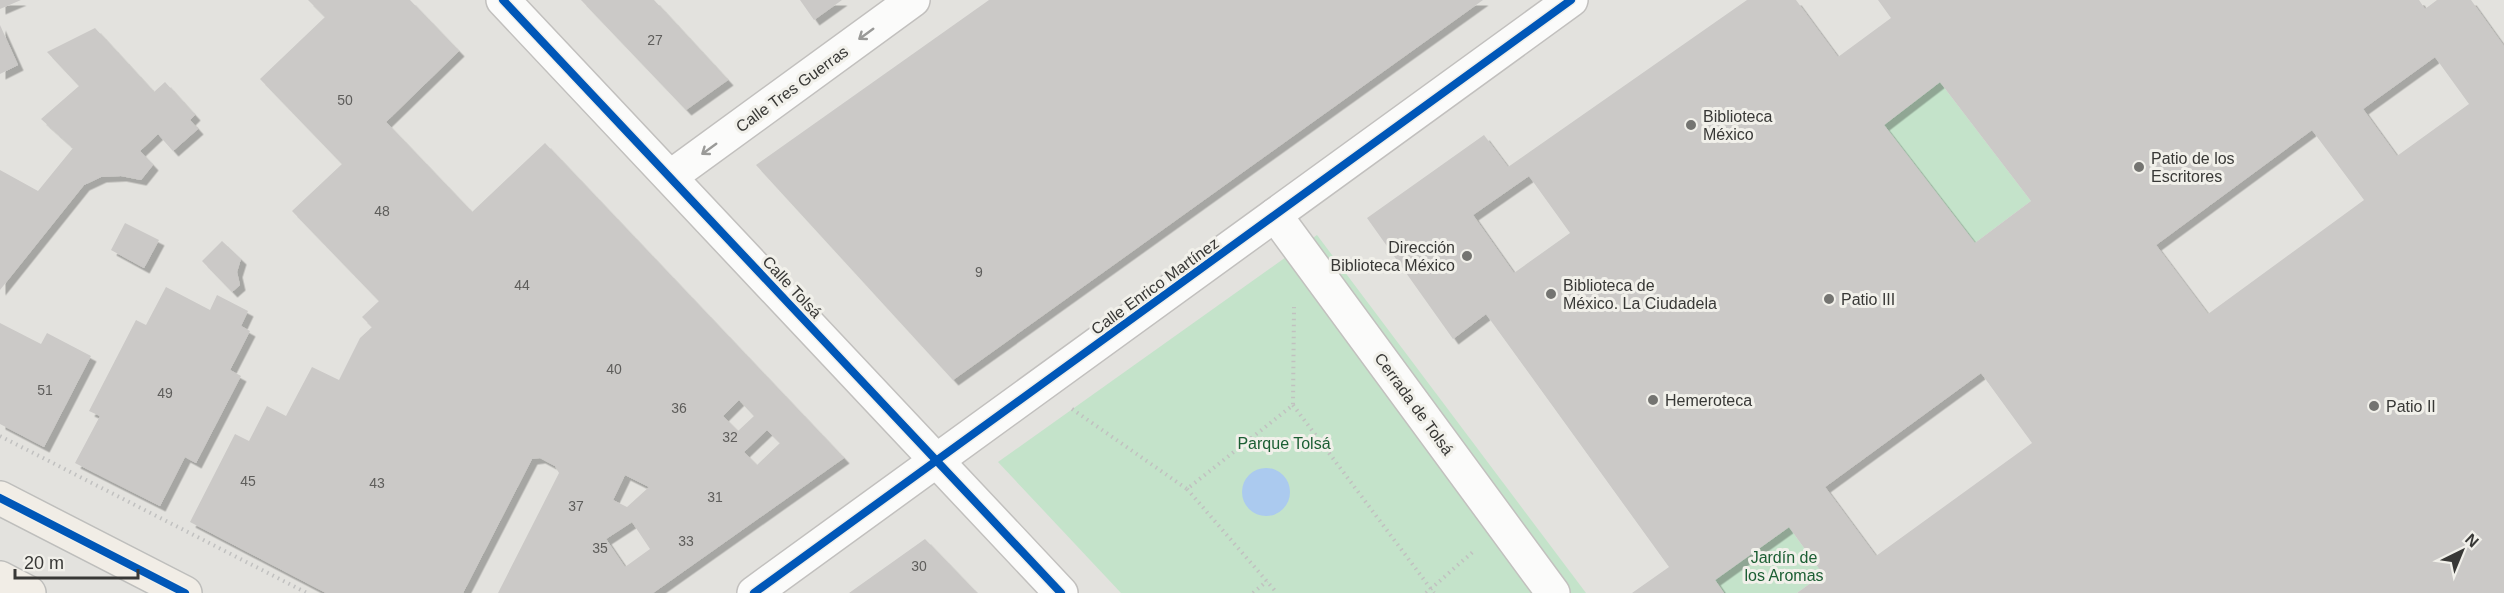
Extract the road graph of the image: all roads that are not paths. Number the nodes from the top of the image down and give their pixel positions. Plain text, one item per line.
1 (503, 0) edge
2 (914, 0) edge
3 (1571, 0) edge
4 (670, 177) junction
5 (1275, 215) junction
6 (937, 461) junction
7 (0, 498) edge
8 (0, 578) edge
9 (29, 593) edge
10 (185, 593) edge
11 (754, 593) edge
12 (1061, 593) edge
13 (1553, 593) edge

1 - 4 street, Calle Tolsá
2 -> 4 street, Calle Tres Guerras
3 - 5 street, Calle Enrico Martínez
4 - 6 street, Calle Tolsá
5 - 6 street, Calle Enrico Martínez
5 - 13 street, Cerrada de Tolsá
6 - 11 street, Calle Enrico Martínez
6 - 12 street, Calle Tolsá
7 - 10 main road
8 - 9 main road

